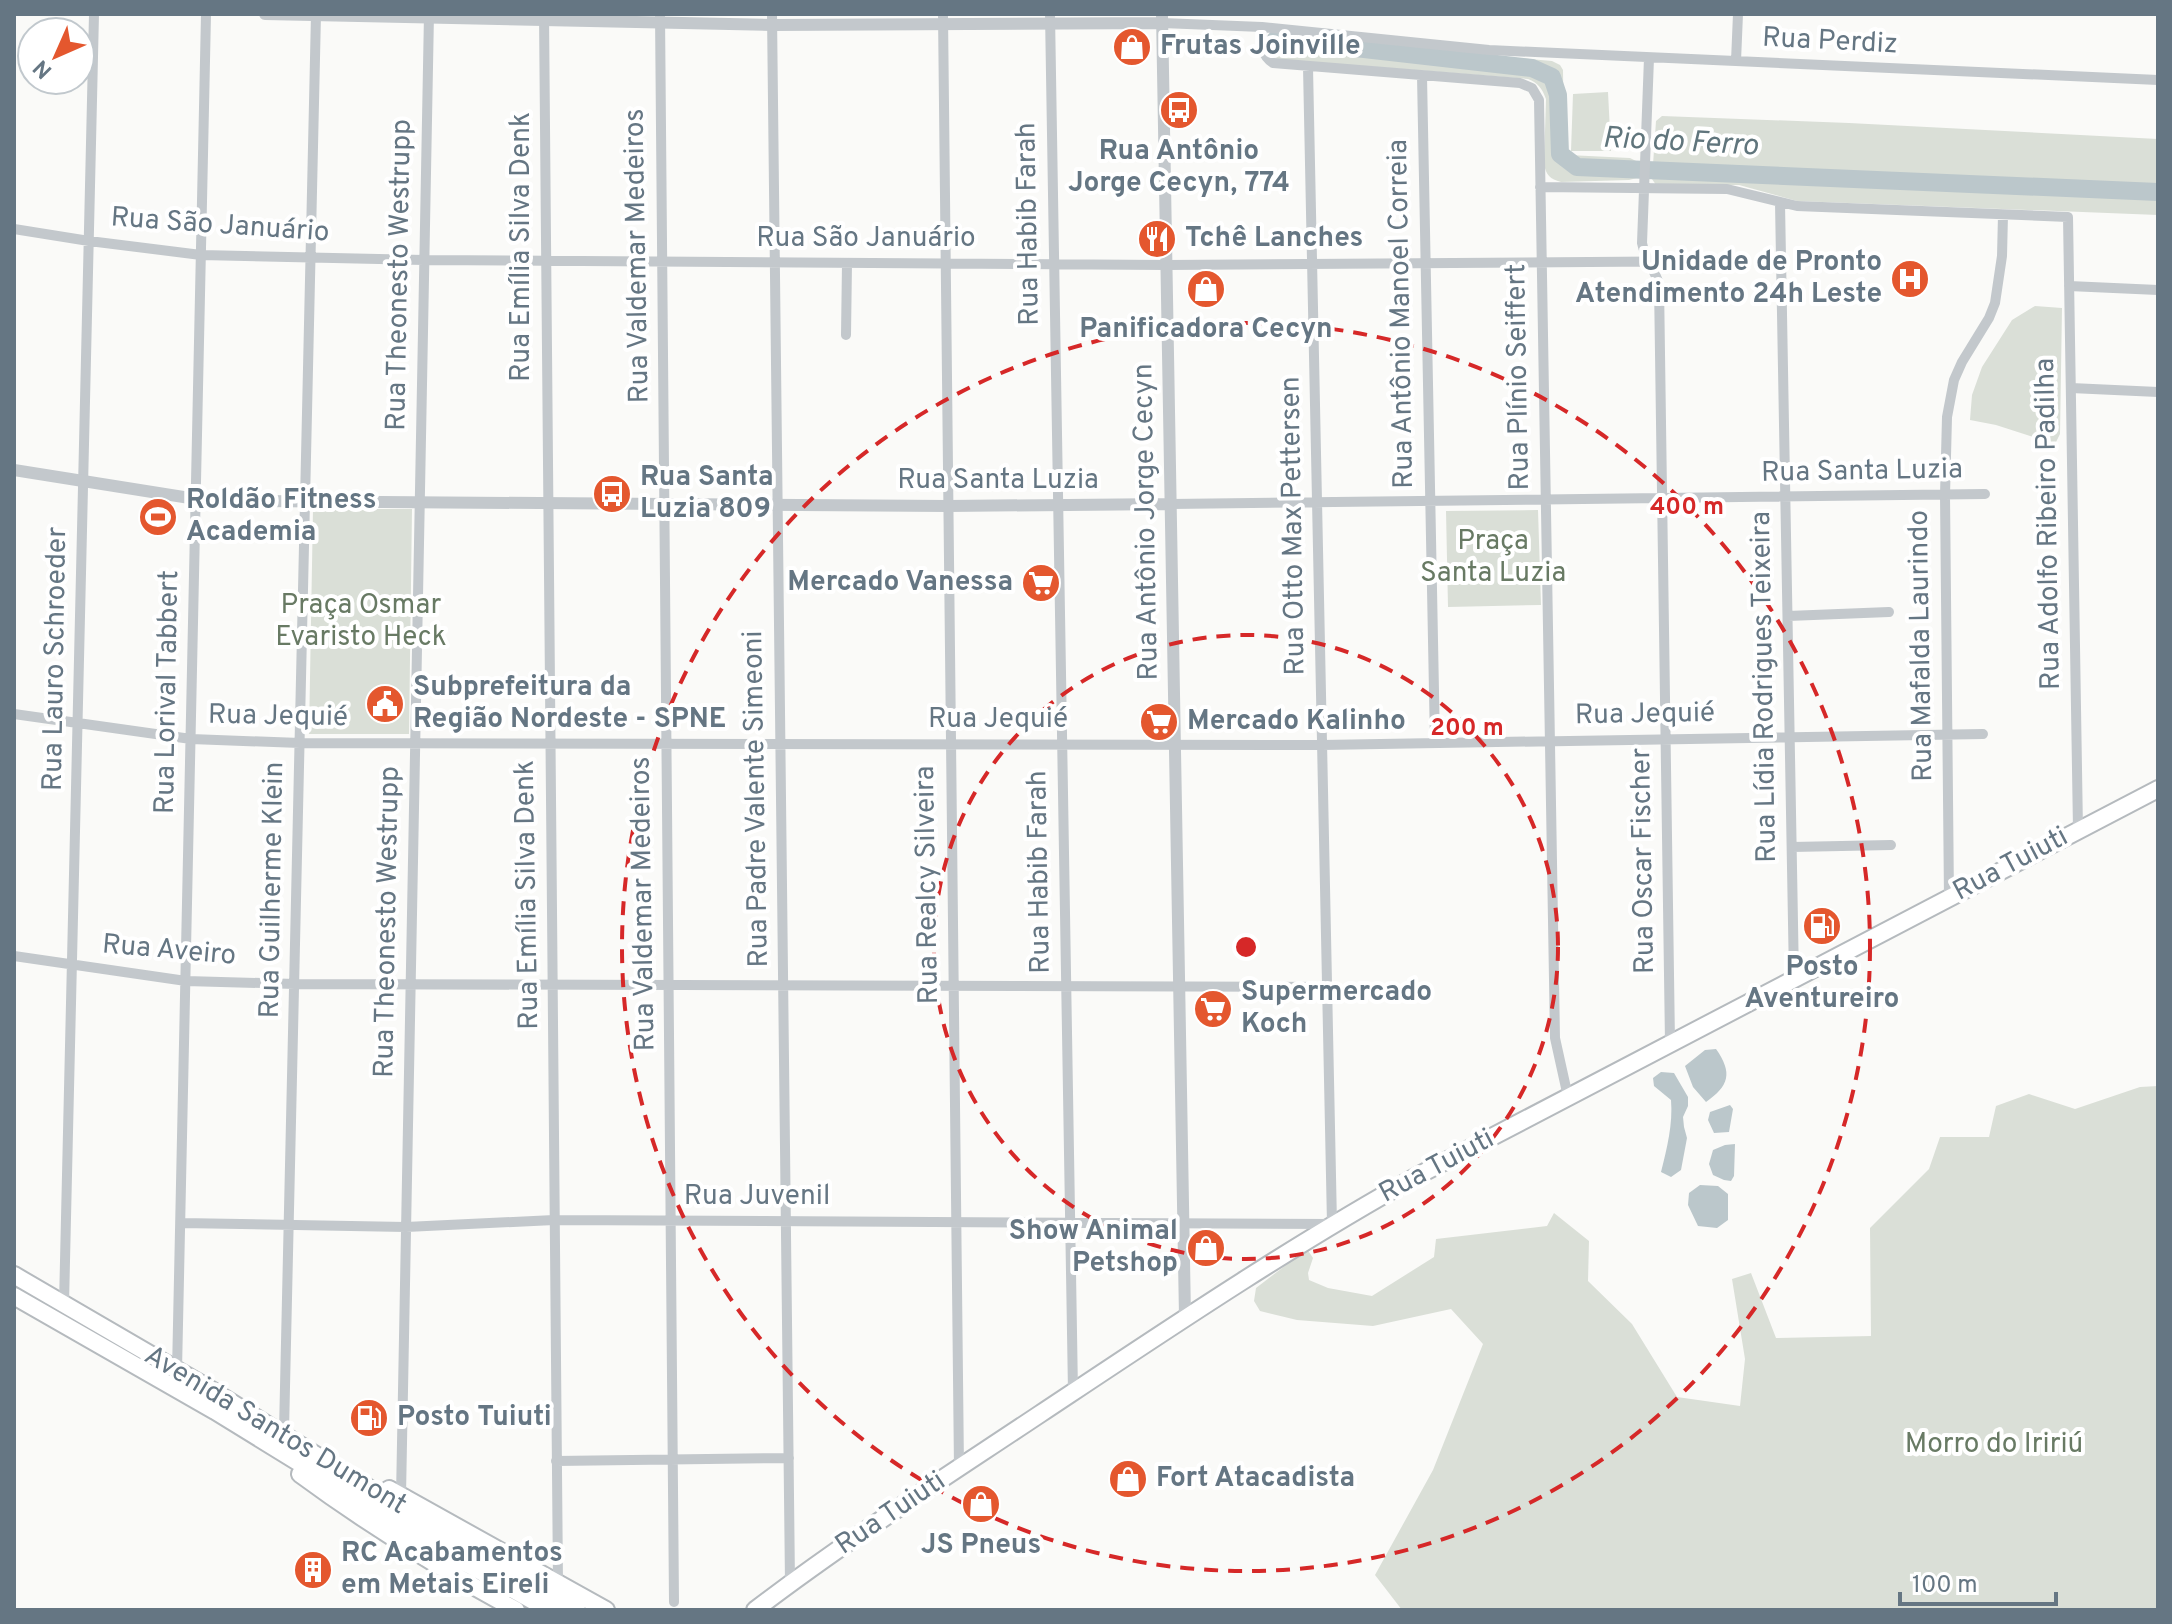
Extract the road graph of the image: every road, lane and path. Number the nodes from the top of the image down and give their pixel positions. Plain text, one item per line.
1 (94, 14) edge
2 (206, 14) edge
3 (265, 14) edge
4 (1738, 14) edge
5 (316, 15) edge
6 (429, 16) edge
7 (544, 17) edge
8 (660, 18) edge
9 (1162, 18) edge
10 (943, 19) edge
11 (1050, 19) edge
12 (772, 20) edge
13 (1262, 27) junction
14 (1649, 58) junction
15 (1736, 61) junction
16 (1308, 67) junction
17 (1422, 76) junction
18 (2158, 80) edge
19 (1645, 182) junction
20 (1540, 187) junction
21 (1780, 203) junction
22 (2003, 215) junction
23 (14, 229) edge
24 (89, 241) junction
25 (201, 255) junction
26 (311, 257) junction
27 (424, 260) junction
28 (546, 261) junction
29 (1648, 261) junction
30 (1720, 261) dead end
31 (662, 262) junction
32 (1541, 262) junction
33 (775, 263) junction
34 (847, 263) junction
35 (946, 264) junction
36 (1054, 264) junction
37 (1312, 264) junction
38 (1425, 264) junction
39 (1167, 265) junction
40 (2069, 286) junction
41 (2158, 290) edge
42 (846, 335) dead end
43 (2071, 388) junction
44 (2158, 392) edge
45 (14, 470) edge
46 (84, 481) junction
47 (1985, 494) dead end
48 (1945, 495) junction
49 (1786, 497) junction
50 (196, 499) junction
51 (1662, 499) junction
52 (305, 501) junction
53 (1546, 501) junction
54 (420, 502) junction
55 (1430, 502) junction
56 (548, 503) junction
57 (664, 504) junction
58 (1171, 504) junction
59 (1317, 504) junction
60 (778, 505) junction
61 (1058, 505) junction
62 (948, 506) junction
63 (1889, 612) dead end
64 (1788, 616) junction
65 (14, 714) edge
66 (78, 723) junction
67 (1983, 734) dead end
68 (1947, 735) junction
69 (1790, 737) junction
70 (191, 739) junction
71 (1666, 739) junction
72 (1550, 741) junction
73 (300, 743) junction
74 (415, 743) junction
75 (550, 743) junction
76 (1435, 743) junction
77 (667, 744) junction
78 (781, 744) junction
79 (951, 744) junction
80 (1062, 744) junction
81 (1175, 744) junction
82 (1322, 745) junction
83 (2158, 789) edge
84 (2078, 830) junction
85 (1891, 845) dead end
86 (1792, 847) junction
87 (1949, 898) junction
88 (14, 956) edge
89 (73, 965) junction
90 (1794, 978) junction
91 (186, 981) junction
92 (295, 984) junction
93 (411, 984) junction
94 (552, 985) junction
95 (669, 985) junction
96 (783, 985) junction
97 (953, 986) junction
98 (1066, 986) junction
99 (1179, 986) junction
100 (1327, 987) junction
101 (1670, 1043) junction
102 (1568, 1097) junction
103 (554, 1220) junction
104 (671, 1221) junction
105 (786, 1221) junction
106 (956, 1222) junction
107 (181, 1223) junction
108 (1070, 1223) junction
109 (1183, 1223) junction
110 (1332, 1224) junction
111 (289, 1225) junction
112 (406, 1227) junction
113 (14, 1275) edge
114 (14, 1296) edge
115 (64, 1304) junction
116 (1185, 1317) junction
117 (177, 1371) junction
118 (213, 1391) junction
119 (1073, 1392) junction
120 (215, 1411) junction
121 (284, 1431) junction
122 (789, 1458) junction
123 (673, 1460) junction
124 (556, 1461) junction
125 (959, 1468) junction
126 (401, 1496) junction
127 (558, 1583) junction
128 (790, 1583) junction
129 (674, 1602) dead end
130 (516, 1610) edge
131 (549, 1610) edge
132 (577, 1610) edge
133 (606, 1610) edge
134 (755, 1610) edge

1 - 24 street, Rua Lauro Schroeder
2 - 25 street, Rua Lorival Tabbert
3 - 5 street
4 - 15 street
5 - 6 street
5 - 26 street, Rua Guilherme Klein
6 - 7 street
6 - 27 street, Rua Theonesto Westrupp
7 - 8 street
7 - 28 street, Rua Emília Silva Denk
8 - 12 street
8 - 31 street, Rua Valdemar Medeiros
9 - 11 street
9 - 13 street, Rua Perdiz
9 - 39 street, Rua Antônio Jorge Cecyn
10 - 11 street
10 - 12 street
10 - 35 street, Rua Realcy Silveira
11 - 36 street, Rua Habib Farah
12 - 33 street, Rua Padre Valente Simeoni
13 - 14 street, Rua Perdiz
13 - 16 street
14 - 15 street, Rua Perdiz
14 - 19 street, Rua Oscar Fischer
15 - 18 street, Rua Perdiz
16 - 17 street
16 - 37 street, Rua Otto Max Pettersen
17 - 20 street, Rua Plínio Seiffert
17 - 38 street, Rua Antônio Manoel Correia
19 - 20 street
19 - 21 street
19 - 29 street, Rua Oscar Fischer
20 - 32 street, Rua Plínio Seiffert
21 - 22 street
21 - 49 street, Rua Lídia Rodrigues Teixeira
22 - 40 street, Rua Adolfo Ribeiro Padilha
22 - 48 street, Rua Mafalda Laurindo
23 - 24 street, Rua São Januário
24 - 25 street, Rua São Januário
24 - 46 street, Rua Lauro Schroeder
25 - 26 street, Rua São Januário
25 - 50 street, Rua Lorival Tabbert
26 - 27 street, Rua São Januário
26 - 52 street, Rua Guilherme Klein
27 - 28 street, Rua São Januário
27 - 54 street, Rua Theonesto Westrupp
28 - 31 street, Rua São Januário
28 - 56 street, Rua Emília Silva Denk
29 - 30 street, Rua São Januário
29 - 32 street, Rua São Januário
29 - 51 street, Rua Oscar Fischer
31 - 33 street, Rua São Januário
31 - 57 street, Rua Valdemar Medeiros
32 - 38 street, Rua São Januário
32 - 53 street, Rua Plínio Seiffert
33 - 34 street, Rua São Januário
33 - 60 street, Rua Padre Valente Simeoni
34 - 35 street, Rua São Januário
34 - 42 street
35 - 36 street, Rua São Januário
35 - 62 street, Rua Realcy Silveira
36 - 39 street, Rua São Januário
36 - 61 street, Rua Habib Farah
37 - 38 street, Rua São Januário
37 - 39 street, Rua São Januário
37 - 59 street, Rua Otto Max Pettersen
38 - 55 street, Rua Antônio Manoel Correia
39 - 58 street, Rua Antônio Jorge Cecyn
40 - 41 street
40 - 43 street, Rua Adolfo Ribeiro Padilha
43 - 44 street
43 - 84 street, Rua Adolfo Ribeiro Padilha
45 - 46 street, Rua Santa Luzia
46 - 50 street, Rua Santa Luzia
46 - 66 street, Rua Lauro Schroeder
47 - 48 street, Rua Santa Luzia
48 - 49 street, Rua Santa Luzia
48 - 68 street, Rua Mafalda Laurindo
49 - 51 street, Rua Santa Luzia
49 - 64 street, Rua Lídia Rodrigues Teixeira
50 - 52 street, Rua Santa Luzia
50 - 70 street, Rua Lorival Tabbert
51 - 53 street, Rua Santa Luzia
51 - 71 street, Rua Oscar Fischer
52 - 54 street, Rua Santa Luzia
52 - 73 street, Rua Guilherme Klein
53 - 55 street, Rua Santa Luzia
53 - 72 street, Rua Plínio Seiffert
54 - 56 street, Rua Santa Luzia
54 - 74 street, Rua Theonesto Westrupp
55 - 59 street, Rua Santa Luzia
55 - 76 street, Rua Antônio Manoel Correia
56 - 57 street, Rua Santa Luzia
56 - 75 street, Rua Emília Silva Denk
57 - 60 street, Rua Santa Luzia
57 - 77 street, Rua Valdemar Medeiros
58 - 59 street, Rua Santa Luzia
58 - 61 street, Rua Santa Luzia
58 - 81 street, Rua Antônio Jorge Cecyn
59 - 82 street, Rua Otto Max Pettersen
60 - 62 street, Rua Santa Luzia
60 - 78 street, Rua Padre Valente Simeoni
61 - 62 street, Rua Santa Luzia
61 - 80 street, Rua Habib Farah
62 - 79 street, Rua Realcy Silveira
63 - 64 street
64 - 69 street, Rua Lídia Rodrigues Teixeira
65 - 66 street, Rua Jequié
66 - 70 street, Rua Jequié
66 - 89 street, Rua Lauro Schroeder
67 - 68 street, Rua Jequié
68 - 69 street, Rua Jequié
68 - 87 street, Rua Mafalda Laurindo
69 - 71 street, Rua Jequié
69 - 86 street, Rua Lídia Rodrigues Teixeira
70 - 73 street, Rua Jequié
70 - 91 street, Rua Lorival Tabbert
71 - 72 street, Rua Jequié
71 - 101 street, Rua Oscar Fischer
72 - 76 street, Rua Jequié
72 - 102 street, Rua Plínio Seiffert
73 - 74 street, Rua Jequié
73 - 92 street, Rua Guilherme Klein
74 - 75 street, Rua Jequié
74 - 93 street, Rua Theonesto Westrupp
75 - 77 street, Rua Jequié
75 - 94 street, Rua Emília Silva Denk
76 - 82 street, Rua Jequié
77 - 78 street, Rua Jequié
77 - 95 street, Rua Valdemar Medeiros
78 - 79 street, Rua Jequié
78 - 96 street, Rua Padre Valente Simeoni
79 - 80 street, Rua Jequié
79 - 97 street, Rua Realcy Silveira
80 - 81 street, Rua Jequié
80 - 98 street, Rua Habib Farah
81 - 82 street, Rua Jequié
81 - 99 street, Rua Antônio Jorge Cecyn
82 - 100 street, Rua Otto Max Pettersen
83 - 84 main road, Rua Tuiuti
84 - 87 main road, Rua Tuiuti
85 - 86 street
86 - 90 street, Rua Lídia Rodrigues Teixeira
87 - 90 main road, Rua Tuiuti
88 - 89 street, Rua Aveiro
89 - 91 street, Rua Aveiro
89 - 115 street, Rua Lauro Schroeder
90 - 101 main road, Rua Tuiuti
91 - 92 street, Rua Aveiro
91 - 107 street, Rua Lorival Tabbert
92 - 93 street, Rua Aveiro
92 - 111 street, Rua Guilherme Klein
93 - 94 street, Rua Aveiro
93 - 112 street, Rua Theonesto Westrupp
94 - 95 street, Rua Aveiro
94 - 103 street, Rua Emília Silva Denk
95 - 96 street, Rua Aveiro
95 - 104 street, Rua Valdemar Medeiros
96 - 97 street, Rua Aveiro
96 - 105 street, Rua Padre Valente Simeoni
97 - 98 street, Rua Aveiro
97 - 106 street, Rua Realcy Silveira
98 - 99 street, Rua Aveiro
98 - 108 street, Rua Habib Farah
99 - 100 street, Rua Aveiro
99 - 109 street, Rua Antônio Jorge Cecyn
100 - 110 street, Rua Otto Max Pettersen
101 - 102 main road, Rua Tuiuti
102 - 110 main road, Rua Tuiuti
103 - 104 street, Rua Juvenil
103 - 112 street, Rua Juvenil
103 - 124 street, Rua Emília Silva Denk
104 - 105 street, Rua Juvenil
104 - 123 street, Rua Valdemar Medeiros
105 - 106 street, Rua Juvenil
105 - 122 street, Rua Padre Valente Simeoni
106 - 108 street, Rua Juvenil
106 - 125 street, Rua Realcy Silveira
107 - 111 street, Rua Juvenil
107 - 117 street, Rua Lorival Tabbert
108 - 109 street, Rua Juvenil
108 - 119 street, Rua Habib Farah
109 - 110 street, Rua Juvenil
109 - 116 street, Rua Antônio Jorge Cecyn
110 - 116 main road, Rua Tuiuti
111 - 112 street, Rua Juvenil
111 - 121 street, Rua Guilherme Klein
112 - 126 street, Rua Theonesto Westrupp
113 - 115 main road, Avenida Santos Dumont
114 - 120 main road, Avenida Santos Dumont
115 - 117 main road, Avenida Santos Dumont
116 - 119 main road, Rua Tuiuti
117 - 118 main road, Avenida Santos Dumont
118 - 121 main road
118 - 132 main road, Avenida Santos Dumont
119 - 125 main road, Rua Tuiuti
120 - 130 main road
120 - 131 main road, Avenida Santos Dumont
121 - 126 main road
122 - 123 street
122 - 128 street, Rua Padre Valente Simeoni
123 - 124 street
123 - 129 street, Rua Valdemar Medeiros
124 - 127 street, Rua Emília Silva Denk
125 - 128 main road, Rua Tuiuti
126 - 127 main road
127 - 133 main road
128 - 134 main road, Rua Tuiuti

